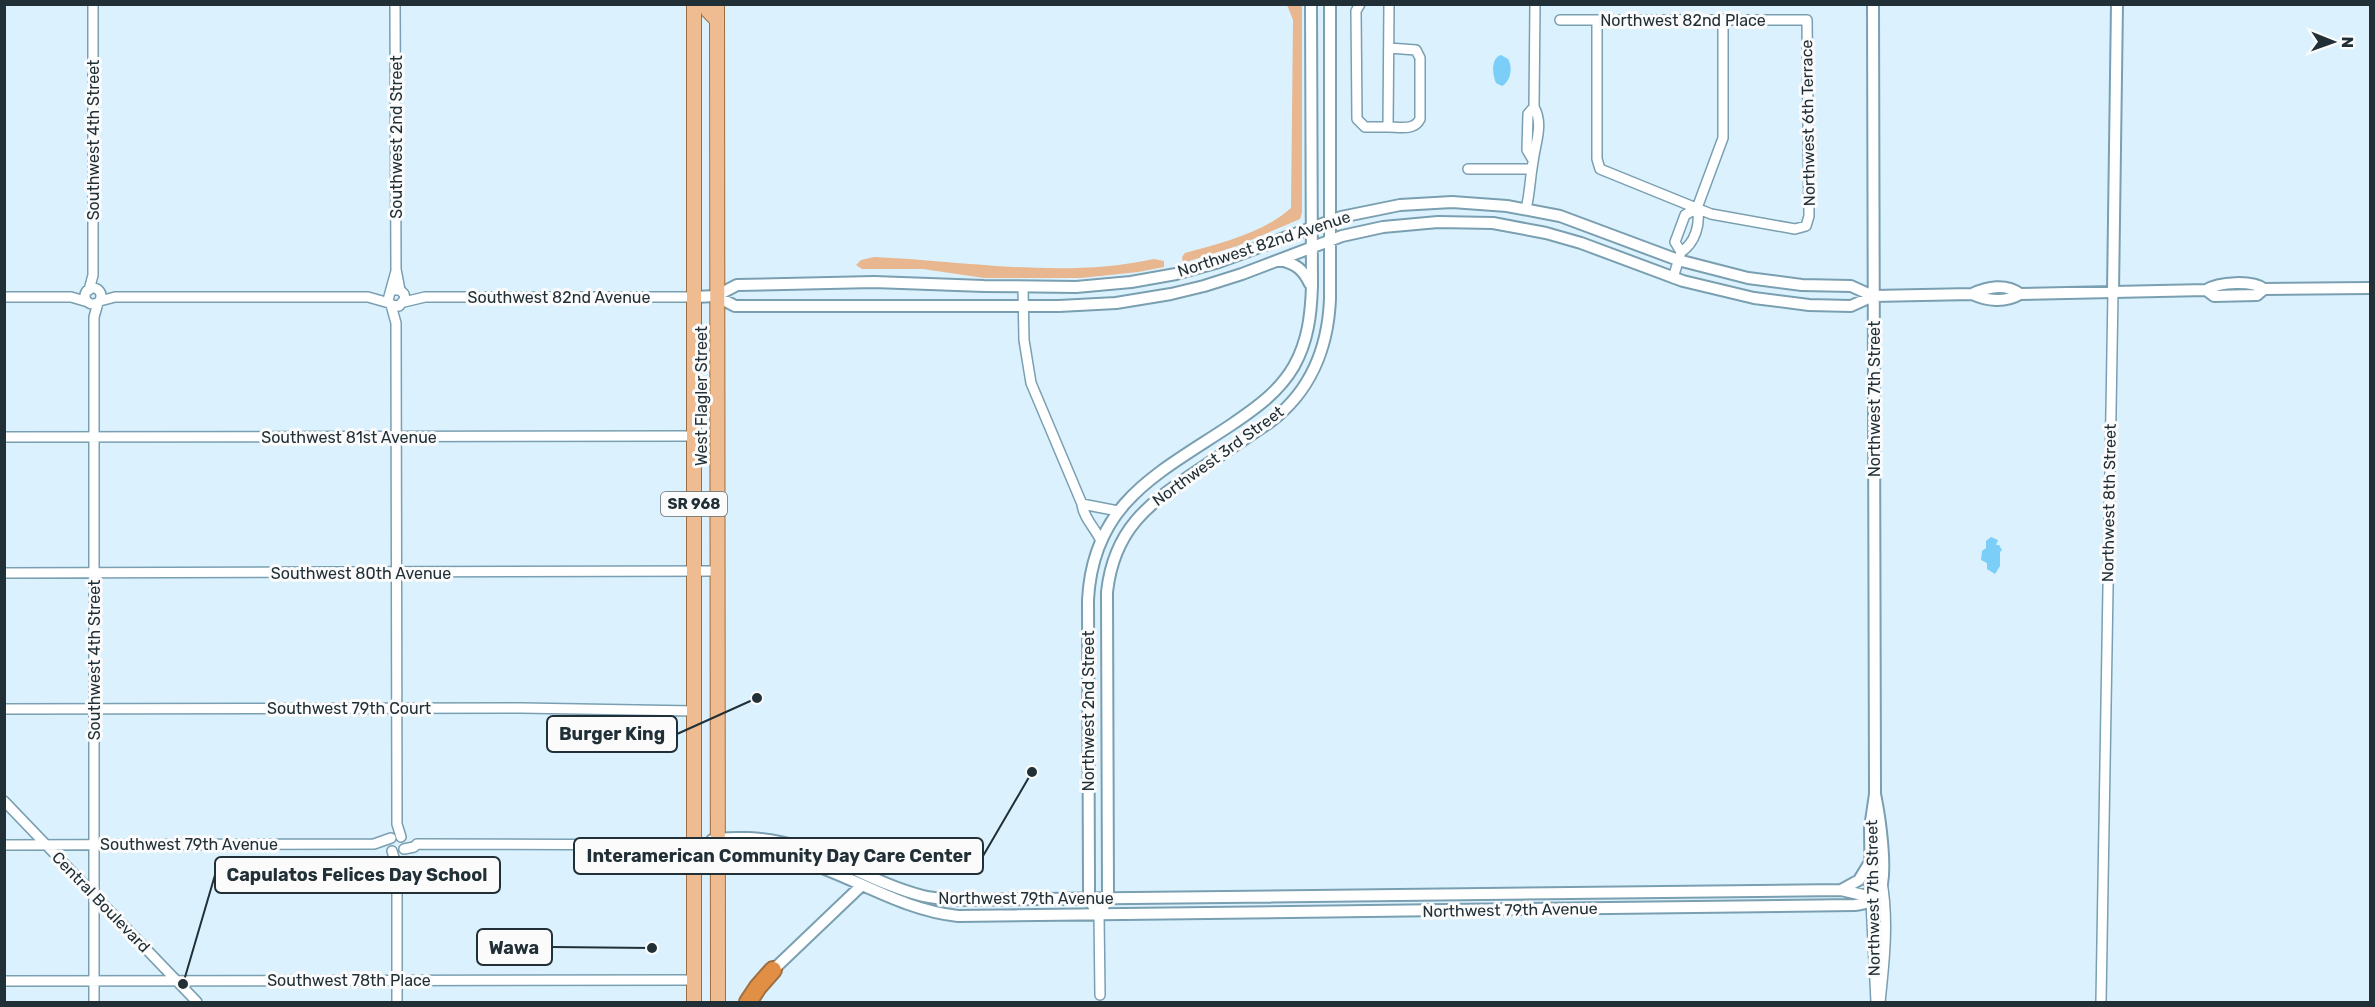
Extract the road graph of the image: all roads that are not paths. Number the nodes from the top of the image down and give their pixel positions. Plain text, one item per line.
1 (93, 4) edge
2 (395, 4) edge
3 (694, 4) edge
4 (706, 4) edge
5 (717, 4) edge
6 (1311, 4) edge
7 (1330, 4) edge
8 (1360, 4) edge
9 (1389, 4) edge
10 (1534, 4) edge
11 (1873, 4) edge
12 (2117, 4) edge
13 (1723, 19) junction
14 (717, 20) junction
15 (1560, 20) dead end
16 (1597, 20) junction
17 (1807, 20) joint
18 (1389, 48) junction
19 (1389, 127) junction
20 (1533, 165) junction
21 (1468, 169) dead end
22 (1697, 208) junction
23 (1526, 209) junction
24 (1330, 220) junction
25 (1311, 226) junction
26 (1330, 239) junction
27 (1311, 246) junction
28 (1679, 256) junction
29 (1279, 260) junction
30 (1672, 278) junction
31 (1312, 286) junction
32 (1023, 287) junction
33 (2370, 288) edge
34 (396, 291) junction
35 (2113, 292) junction
36 (716, 296) junction
37 (1874, 296) junction
38 (4, 297) edge
39 (93, 297) junction
40 (368, 297) junction
41 (425, 297) junction
42 (694, 297) junction
43 (403, 303) junction
44 (390, 304) junction
45 (1023, 306) junction
46 (396, 321) junction
47 (396, 436) junction
48 (693, 436) junction
49 (4, 437) edge
50 (94, 437) junction
51 (1082, 504) junction
52 (1118, 511) junction
53 (1101, 541) junction
54 (1118, 548) joint
55 (717, 571) junction
56 (694, 572) junction
57 (4, 573) edge
58 (94, 573) junction
59 (396, 573) junction
60 (93, 708) junction
61 (396, 708) junction
62 (4, 709) edge
63 (694, 711) junction
64 (1875, 794) junction
65 (4, 801) edge
66 (1870, 842) junction
67 (397, 844) junction
68 (718, 844) junction
69 (4, 845) edge
70 (46, 845) junction
71 (94, 845) junction
72 (695, 845) junction
73 (1882, 861) junction
74 (1870, 862) junction
75 (847, 865) junction
76 (845, 879) junction
77 (1882, 882) junction
78 (861, 886) junction
79 (1841, 890) junction
80 (1456, 894) junction
81 (94, 897) junction
82 (1108, 898) junction
83 (1089, 899) junction
84 (1871, 901) junction
85 (1454, 910) junction
86 (1099, 915) junction
87 (773, 970) joint
88 (93, 980) junction
89 (176, 980) junction
90 (397, 980) junction
91 (694, 980) junction
92 (4, 981) edge
93 (1100, 995) dead end
94 (94, 1002) edge
95 (197, 1002) edge
96 (397, 1002) edge
97 (693, 1002) edge
98 (718, 1002) edge
99 (748, 1002) edge
100 (1878, 1002) edge
101 (2101, 1002) edge

1 - 39 street, Southwest 4th Street
2 - 34 street, Southwest 2nd Street
3 - 42 main road, West Flagler Street / SR 968
4 - 14 main road
5 - 14 main road, West Flagler Street / SR 968
6 - 25 street, Northwest 3rd Street
7 - 24 street, Northwest 3rd Street
8 - 19 street
9 - 18 street
10 - 20 street
11 - 37 street, Northwest 7th Street
12 - 35 street, Northwest 8th Street
13 - 16 street, Northwest 82nd Place
13 - 17 street, Northwest 82nd Place
13 - 22 street
14 - 36 main road, West Flagler Street / SR 968
15 - 16 street, Northwest 82nd Place
16 - 22 street
17 - 22 street, Northwest 6th Terrace
18 - 19 street
18 - 19 street
20 - 21 street
20 - 23 street
22 - 28 street
22 - 28 street
23 - 24 street, Northwest 82nd Avenue
23 - 28 street, Northwest 82nd Avenue
24 - 25 street, Northwest 82nd Avenue
24 - 26 street, Northwest 3rd Street
25 - 27 street, Northwest 3rd Street
25 - 32 street, Northwest 82nd Avenue
26 - 27 street, Northwest 82nd Avenue
26 - 30 street, Northwest 82nd Avenue
26 - 54 street, Northwest 3rd Street
27 - 29 street, Northwest 82nd Avenue
27 - 31 street, Northwest 3rd Street
28 - 30 street
28 - 37 street, Northwest 82nd Avenue
29 - 31 street
29 - 45 street, Northwest 82nd Avenue
30 - 37 street, Northwest 82nd Avenue
31 - 52 street, Northwest 3rd Street
32 - 36 street, Northwest 82nd Avenue
32 - 45 street
33 - 35 street, Northwest 82nd Avenue
34 - 40 street, Southwest 82nd Avenue
34 - 41 street, Southwest 82nd Avenue
34 - 43 street
34 - 44 street
35 - 37 street, Northwest 82nd Avenue
35 - 101 street, Northwest 8th Street
36 - 42 street, Northwest 82nd Avenue
36 - 45 street, Northwest 82nd Avenue
36 - 55 main road, West Flagler Street / SR 968
37 - 64 street, Northwest 7th Street
38 - 39 street, Southwest 82nd Avenue
39 - 40 street, Southwest 82nd Avenue
39 - 50 street, Southwest 4th Street
40 - 44 street, Southwest 82nd Avenue
41 - 42 street, Southwest 82nd Avenue
41 - 43 street, Southwest 82nd Avenue
42 - 48 main road, West Flagler Street / SR 968
43 - 44 street
43 - 46 street
44 - 46 street
45 - 51 street
46 - 47 street
47 - 48 street, Southwest 81st Avenue
47 - 50 street, Southwest 81st Avenue
47 - 59 street
48 - 56 main road, West Flagler Street / SR 968
49 - 50 street, Southwest 81st Avenue
50 - 58 street, Southwest 4th Street
51 - 52 street
51 - 53 street
52 - 53 street, Northwest 2nd Street
53 - 83 street, Northwest 2nd Street
54 - 82 street, Northwest 2nd Street
55 - 56 street, Southwest 80th Avenue
55 - 68 main road, West Flagler Street / SR 968
56 - 59 street, Southwest 80th Avenue
56 - 63 main road, West Flagler Street / SR 968
57 - 58 street, Southwest 80th Avenue
58 - 59 street, Southwest 80th Avenue
58 - 60 street, Southwest 4th Street
59 - 61 street
60 - 61 street, Southwest 79th Court
60 - 62 street, Southwest 79th Court
60 - 71 street, Southwest 4th Street
61 - 63 street, Southwest 79th Court
61 - 67 street
63 - 72 main road, West Flagler Street / SR 968
64 - 66 street, Northwest 7th Street
64 - 73 street, Northwest 7th Street
65 - 70 street, Central Boulevard
66 - 73 street
66 - 74 street, Northwest 7th Street
67 - 71 street, Southwest 79th Avenue
67 - 72 street, Southwest 79th Avenue
67 - 90 street
68 - 72 street, Northwest 79th Avenue
68 - 75 street, Northwest 79th Avenue
68 - 76 street, Northwest 79th Avenue
68 - 98 main road, West Flagler Street / SR 968
69 - 70 street, Southwest 79th Avenue
70 - 71 street, Southwest 79th Avenue
70 - 81 street, Central Boulevard
71 - 81 street, Southwest 4th Street
72 - 91 main road, West Flagler Street / SR 968
73 - 77 street, Northwest 7th Street
74 - 79 street
74 - 84 street, Northwest 7th Street
75 - 76 street
75 - 83 street, Northwest 79th Avenue
76 - 78 street, Northwest 79th Avenue
77 - 84 street
77 - 100 street, Northwest 7th Street
78 - 86 street, Northwest 79th Avenue
78 - 87 street
79 - 80 street, Northwest 79th Avenue
79 - 84 street, Northwest 79th Avenue
80 - 82 street, Northwest 79th Avenue
80 - 85 street
81 - 88 street, Southwest 4th Street
81 - 89 street, Central Boulevard
82 - 83 street, Northwest 79th Avenue
82 - 86 street, Northwest 2nd Street
83 - 86 street
84 - 85 street, Northwest 79th Avenue
84 - 100 street, Northwest 7th Street
85 - 86 street, Northwest 79th Avenue
86 - 93 street, Northwest 2nd Street
87 - 99 highway
88 - 89 street, Southwest 78th Place
88 - 92 street, Southwest 78th Place
88 - 94 street, Southwest 4th Street
89 - 90 street, Southwest 78th Place
89 - 95 street, Central Boulevard
90 - 91 street, Southwest 78th Place
90 - 96 street
91 - 97 main road, West Flagler Street / SR 968

